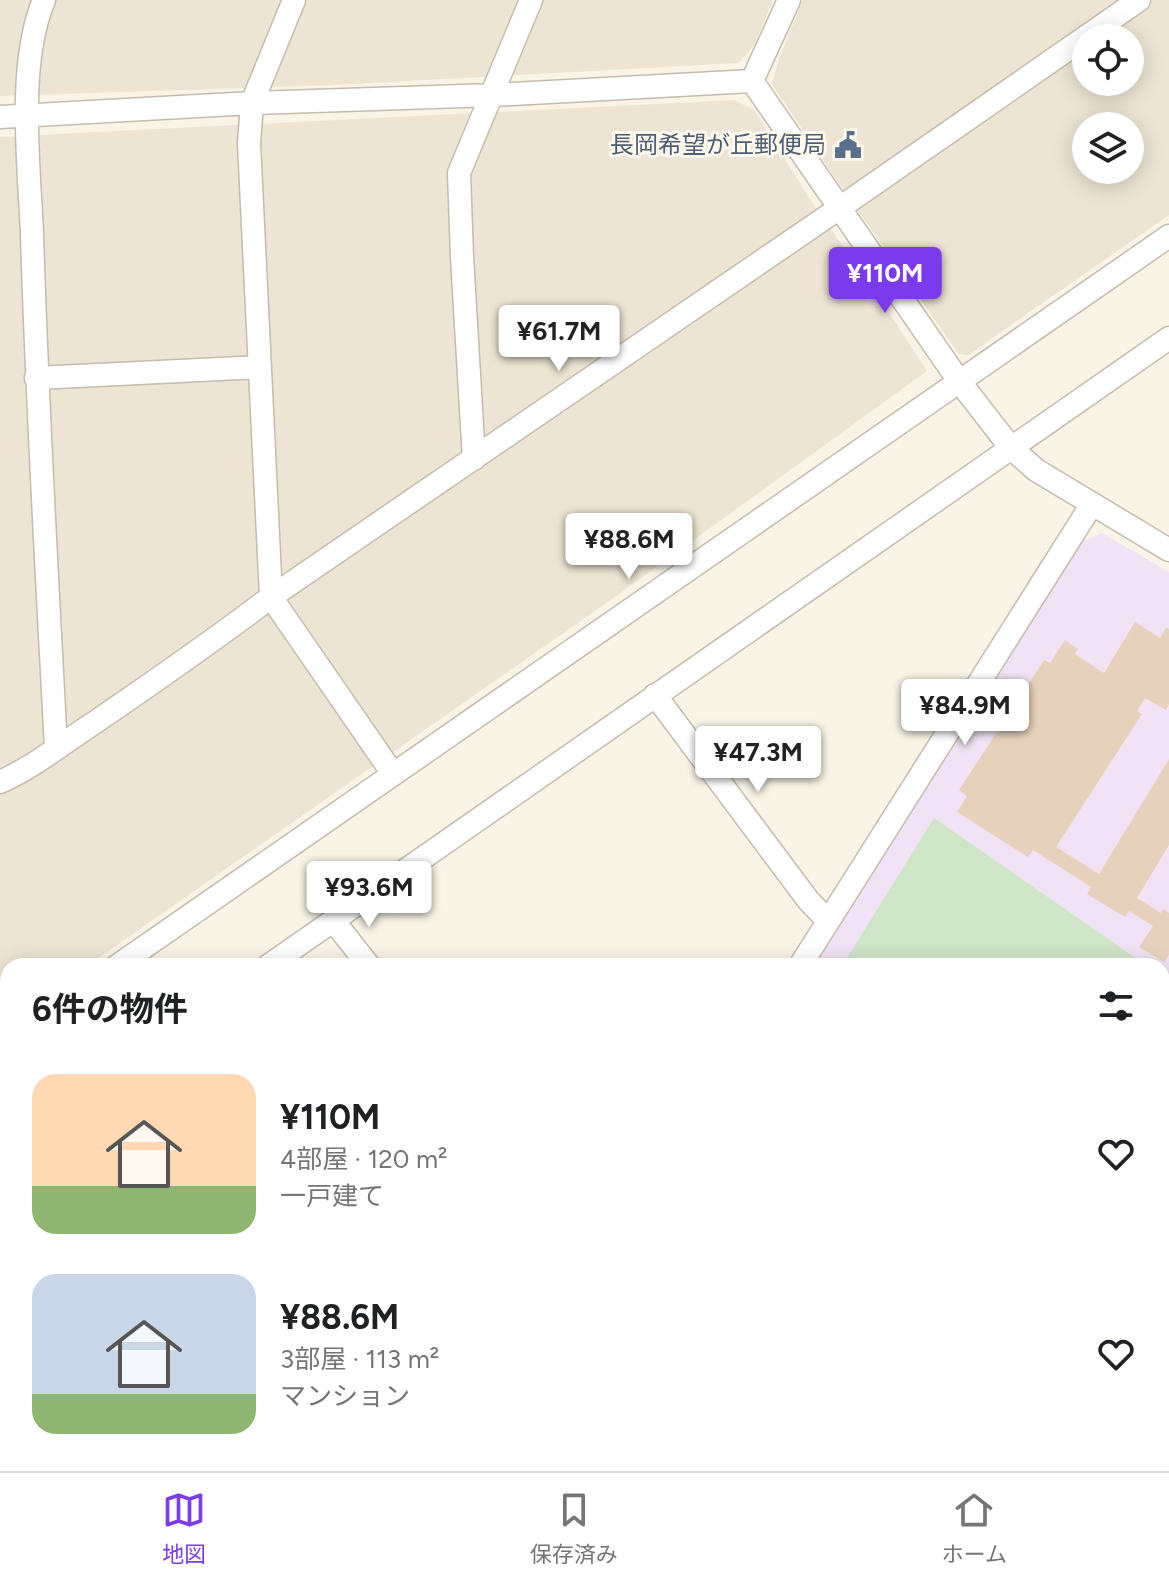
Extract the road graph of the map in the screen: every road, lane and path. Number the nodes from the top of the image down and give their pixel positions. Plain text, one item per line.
1 (44, 0) edge
2 (294, 0) edge
3 (531, 0) edge
4 (789, 0) edge
5 (1139, 0) edge
6 (752, 81) junction
7 (493, 95) junction
8 (252, 103) junction
9 (28, 115) junction
10 (0, 117) edge
11 (838, 209) junction
12 (1169, 236) edge
13 (1169, 338) edge
14 (260, 367) junction
15 (36, 378) junction
16 (959, 381) junction
17 (1011, 448) junction
18 (474, 459) junction
19 (1092, 504) junction
20 (1169, 550) edge
21 (271, 597) junction
22 (655, 695) junction
23 (56, 748) junction
24 (393, 774) junction
25 (0, 782) edge
26 (333, 920) junction
27 (828, 921) junction
28 (128, 958) edge
29 (279, 958) edge
30 (363, 958) edge
31 (805, 958) edge

1 - 9 street
2 - 8 street
3 - 7 street
4 - 6 street
5 - 11 street
6 - 7 street
6 - 11 street
7 - 8 street
7 - 18 street
8 - 9 street
8 - 14 street
9 - 10 street
9 - 15 street
11 - 16 street
11 - 18 street
12 - 16 street
13 - 17 street
14 - 15 street
14 - 21 street
15 - 23 street
16 - 17 street
16 - 24 street
17 - 19 street
17 - 22 street
18 - 21 street
19 - 20 street
19 - 27 street
21 - 23 street
21 - 24 street
22 - 26 street
22 - 27 street
23 - 25 street
24 - 28 street
26 - 29 street
26 - 30 street
27 - 31 street

